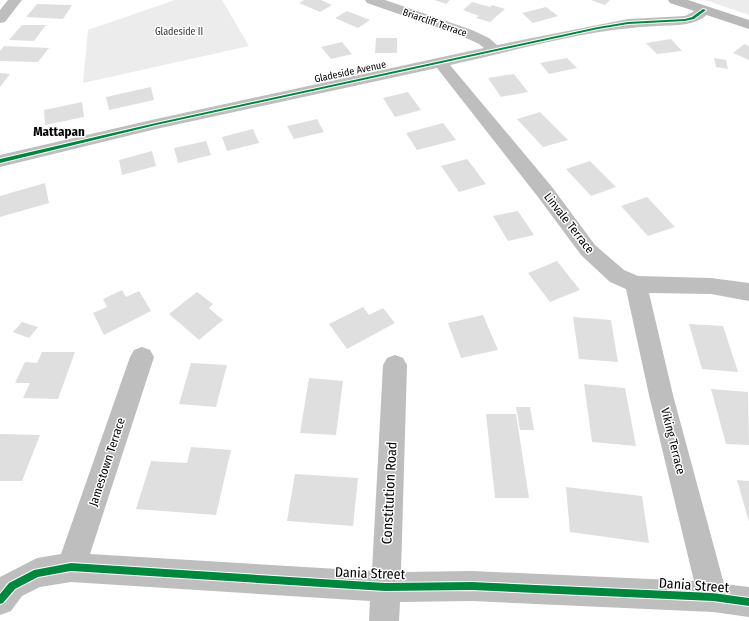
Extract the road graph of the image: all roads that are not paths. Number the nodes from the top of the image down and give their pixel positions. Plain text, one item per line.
1 (15, 0) edge
2 (372, 0) edge
3 (675, 0) edge
4 (704, 10) junction
5 (0, 20) edge
6 (749, 25) edge
7 (495, 51) junction
8 (440, 62) junction
9 (0, 162) edge
10 (636, 284) junction
11 (749, 292) edge
12 (142, 357) dead end
13 (395, 365) dead end
14 (72, 567) junction
15 (385, 587) junction
16 (714, 597) junction
17 (0, 600) edge
18 (749, 602) edge
19 (384, 621) edge

1 - 5 street
2 - 7 street, Briarcliff Terrace
3 - 4 main road
4 - 6 main road
4 - 7 street, Gladeside Avenue
7 - 8 street, Gladeside Avenue
8 - 9 street, Gladeside Avenue
8 - 10 street, Linvale Terrace
10 - 11 street, Linvale Terrace
10 - 16 street, Viking Terrace
12 - 14 street, Jamestown Terrace
13 - 15 street, Constitution Road
14 - 15 street, Dania Street
14 - 17 street, Dania Street
15 - 16 street, Dania Street
15 - 19 street, Constitution Road
16 - 18 street, Dania Street

